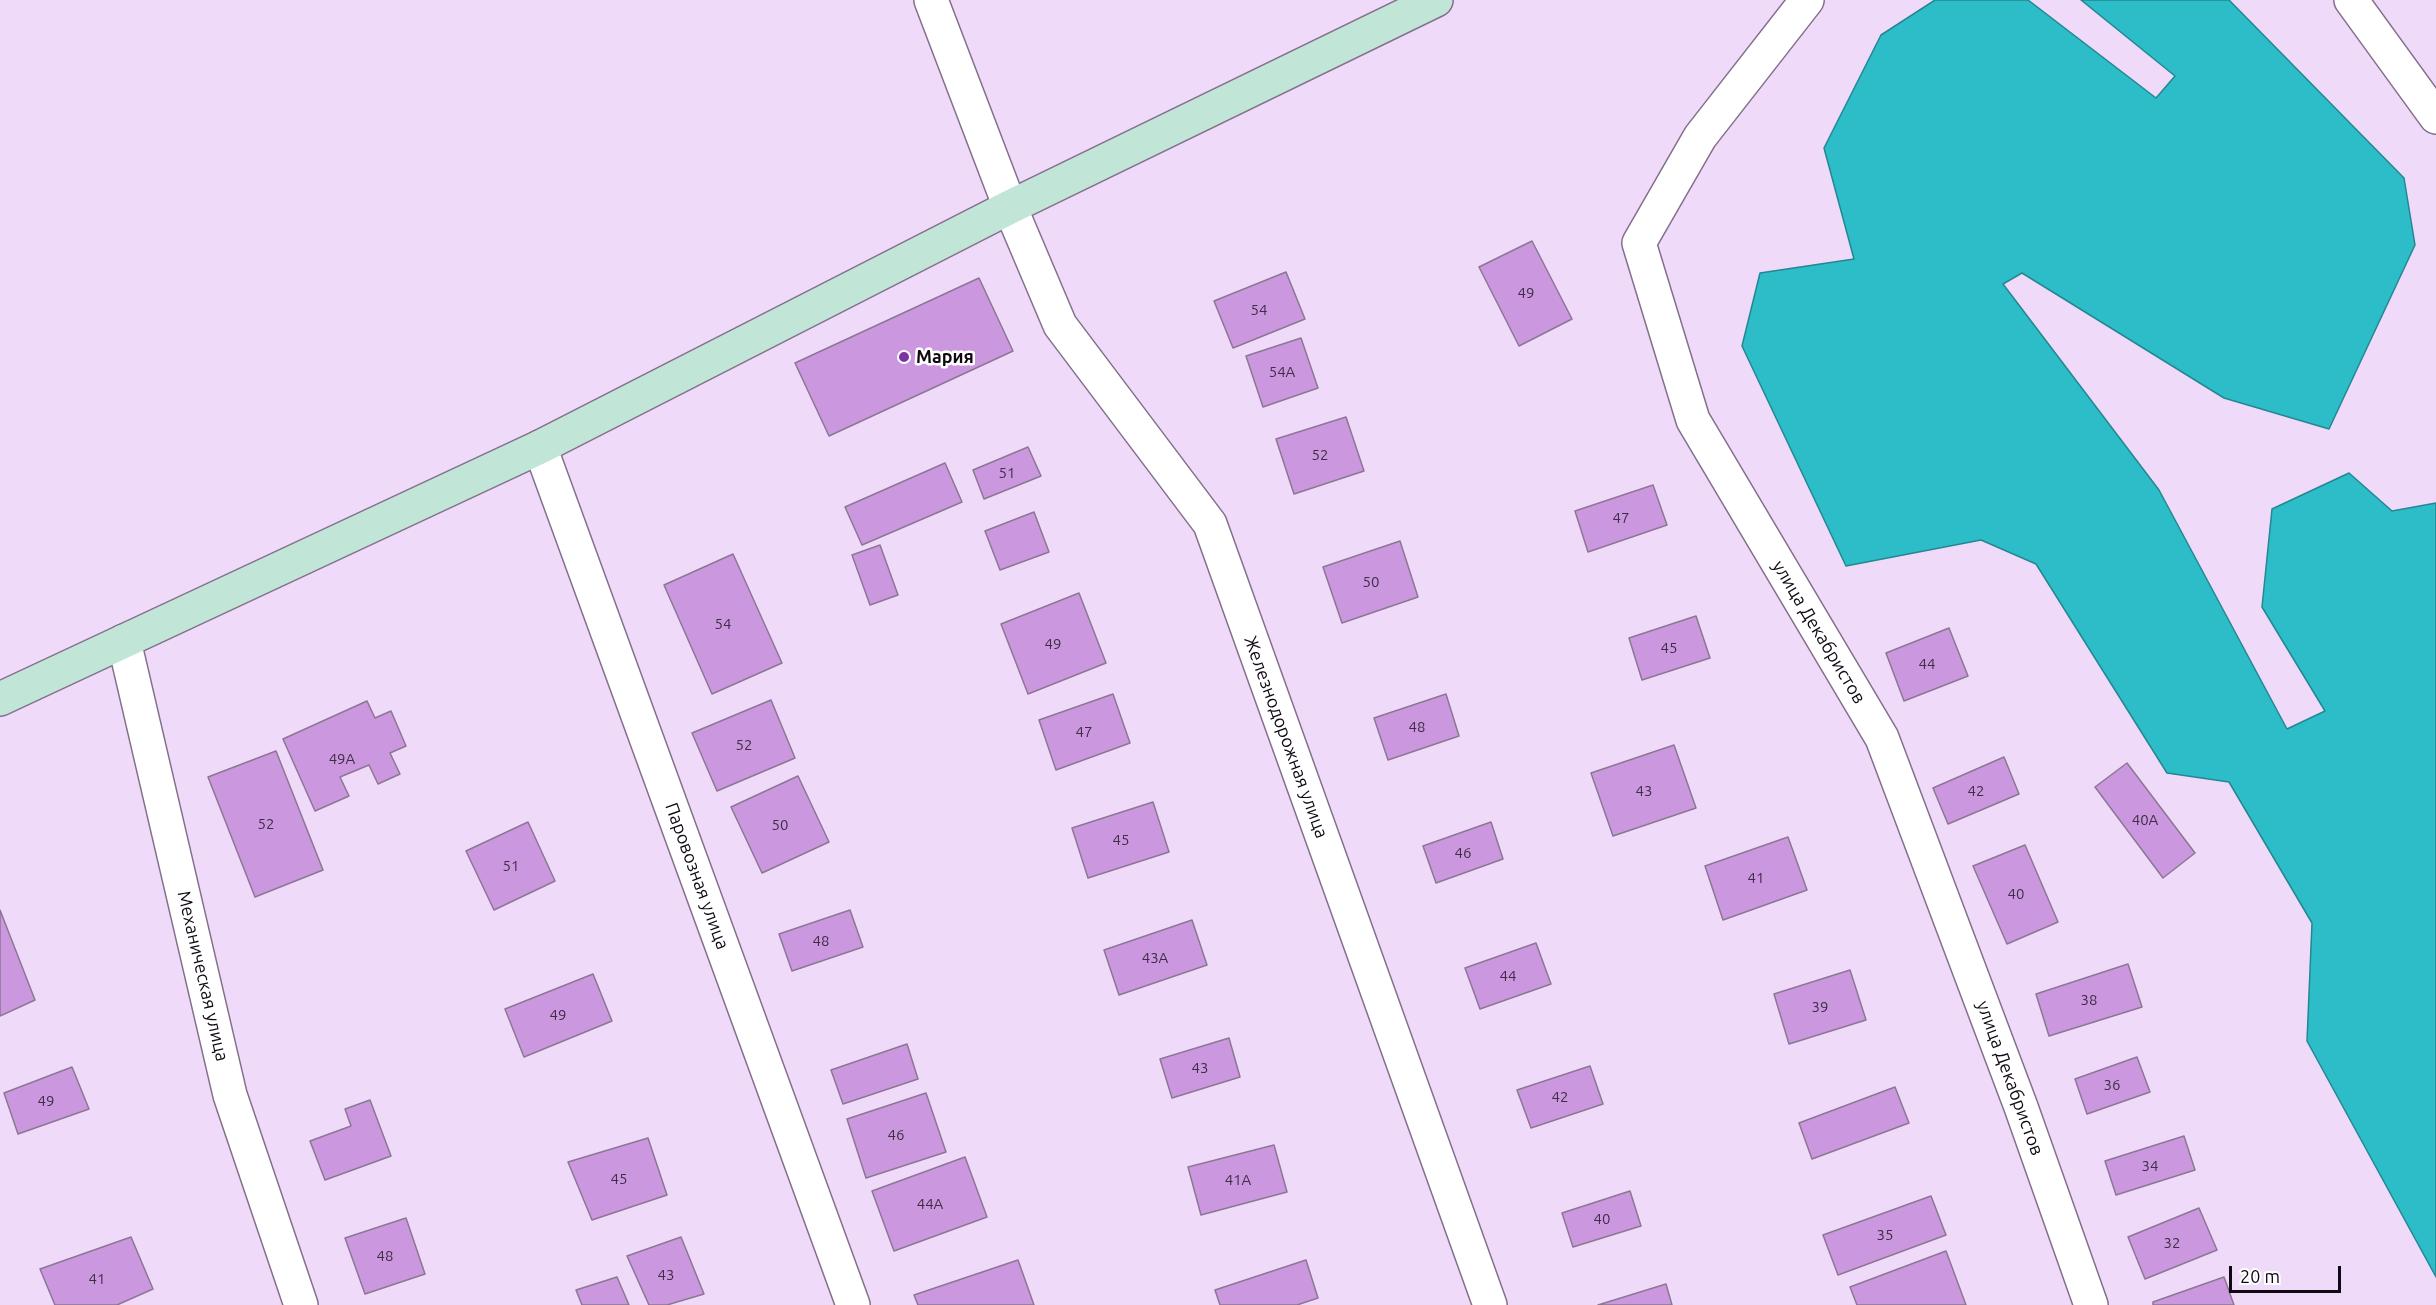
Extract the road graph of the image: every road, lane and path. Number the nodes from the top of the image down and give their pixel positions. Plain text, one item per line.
1 (930, 0) edge
2 (1436, 0) edge
3 (1807, 0) edge
4 (2351, 0) edge
5 (2436, 117) edge
6 (1010, 207) junction
7 (540, 447) junction
8 (124, 641) junction
9 (0, 699) edge
10 (301, 1305) edge
11 (853, 1305) edge
12 (1490, 1305) edge
13 (2091, 1305) edge

1 - 6 street, Железнодорожная улица
2 - 6 main road
3 - 13 street, улица Декабристов
4 - 5 street
6 - 7 main road
6 - 12 street, Железнодорожная улица
7 - 8 main road
7 - 11 street, Паровозная улица
8 - 9 main road
8 - 10 street, Механическая улица

